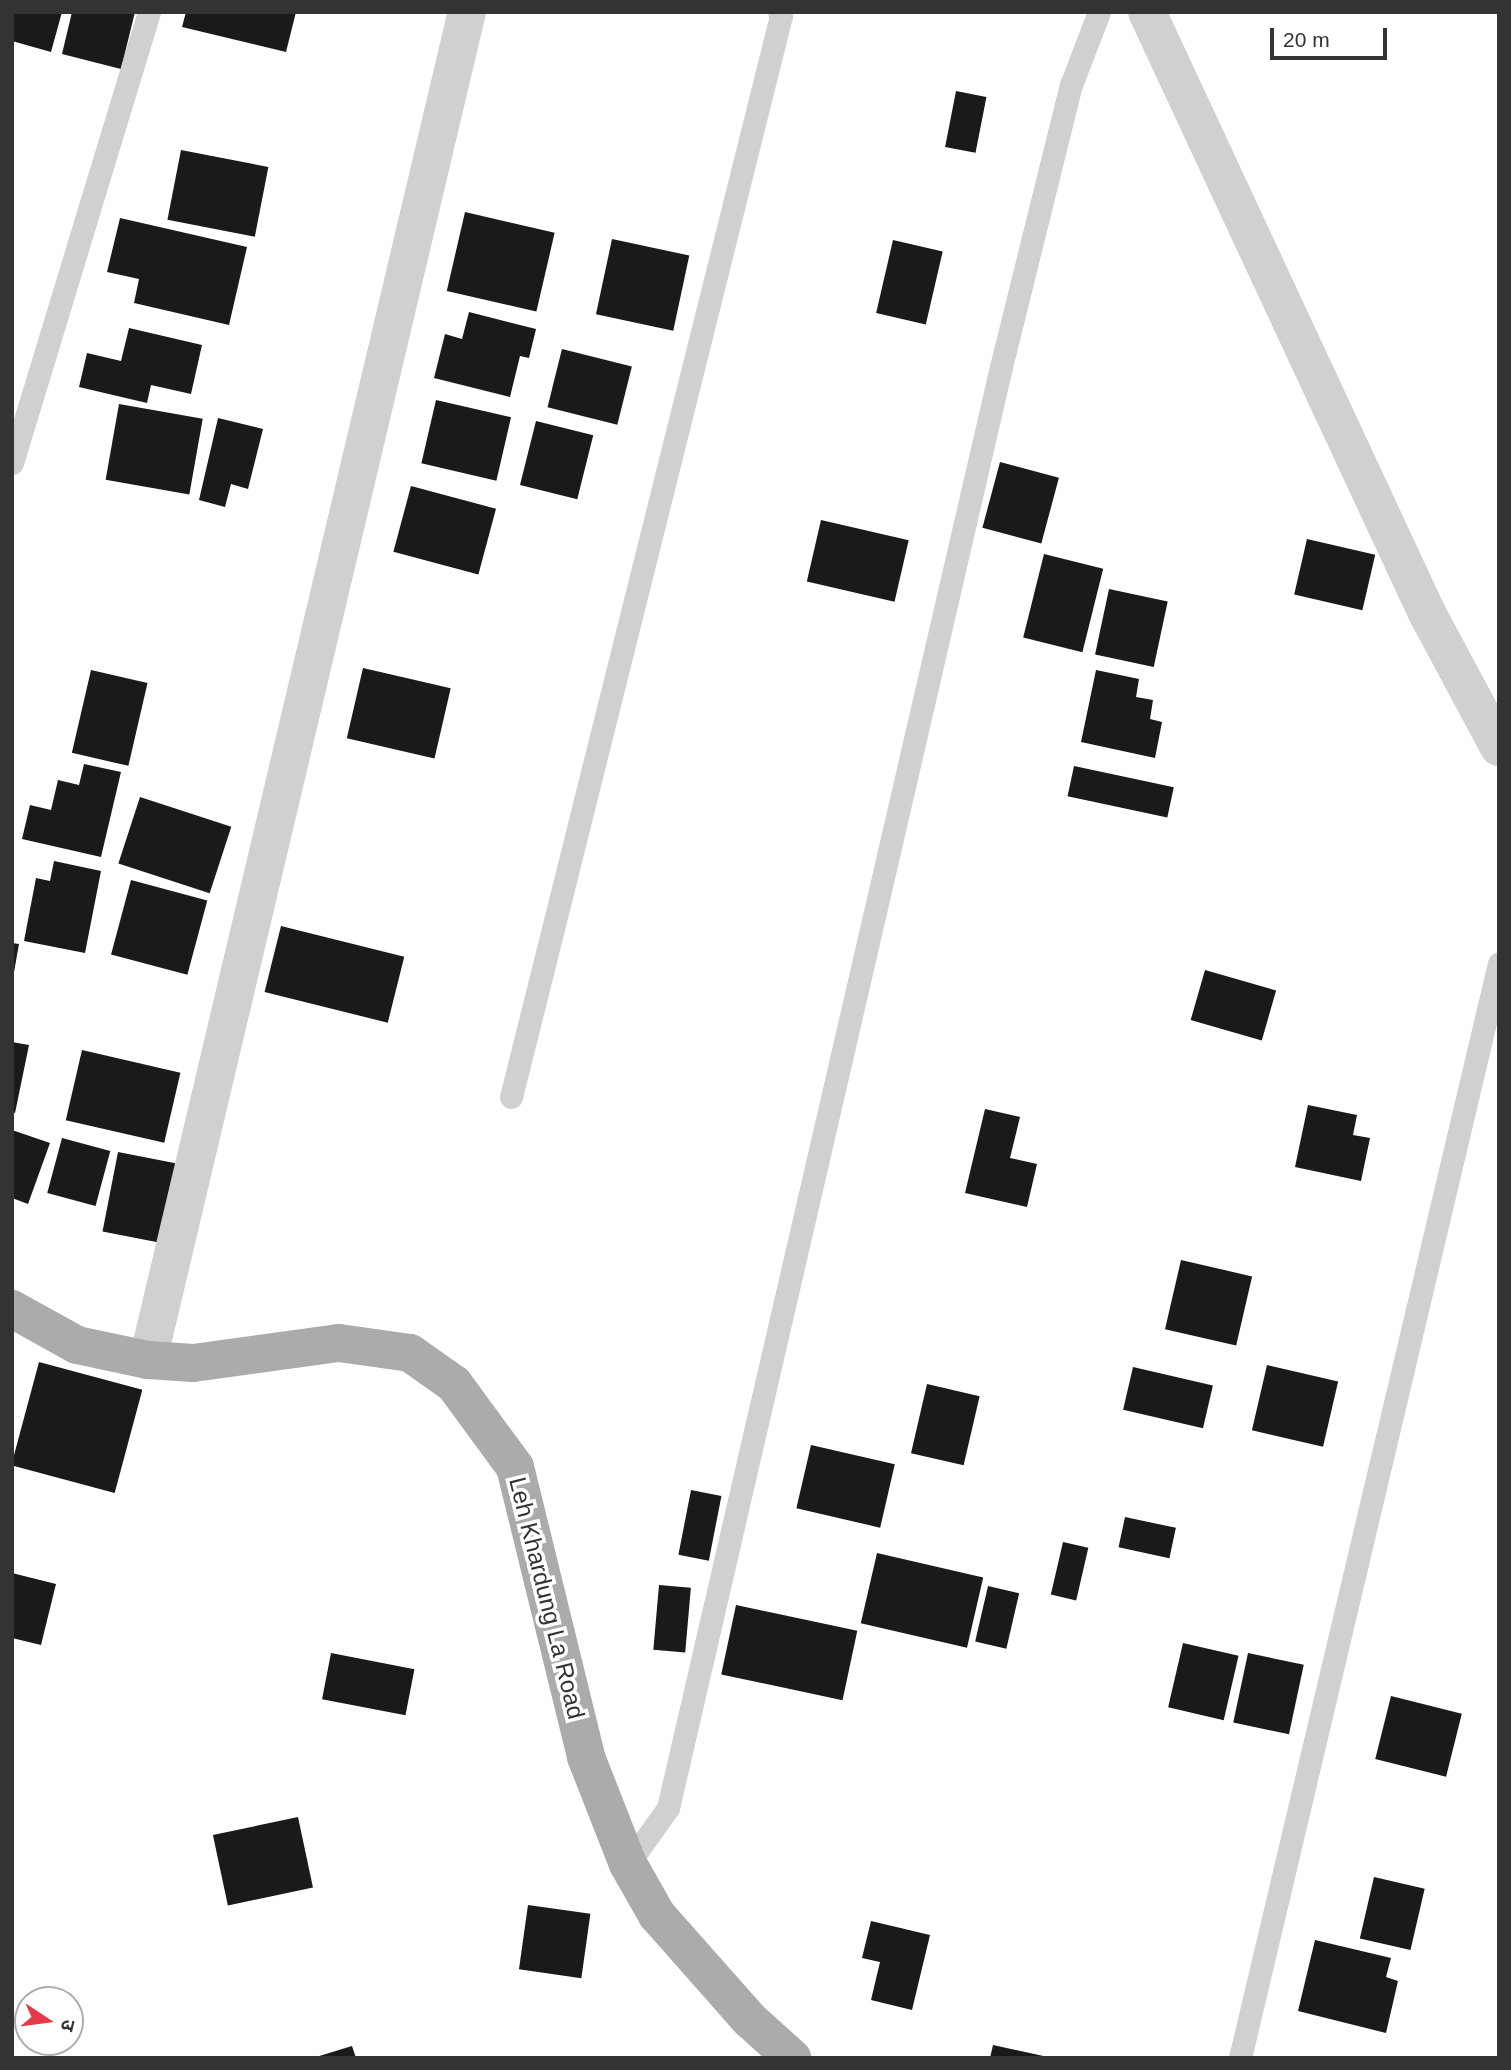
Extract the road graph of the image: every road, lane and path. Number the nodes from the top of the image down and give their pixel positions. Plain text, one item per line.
1 (149, 12) edge
2 (467, 12) edge
3 (779, 12) edge
4 (1099, 12) edge
5 (1147, 12) edge
6 (12, 463) edge
7 (1499, 747) edge
8 (1499, 963) edge
9 (511, 1097) dead end
10 (12, 1309) edge
11 (148, 1360) junction
12 (628, 1864) junction
13 (792, 2058) edge
14 (1240, 2058) edge

1 - 6 lane
2 - 11 street
3 - 9 lane
4 - 12 lane
5 - 7 street
8 - 14 lane
10 - 11 main road, Leh Khardung La Road
11 - 12 main road, Leh Khardung La Road
12 - 13 main road, Leh Khardung La Road

